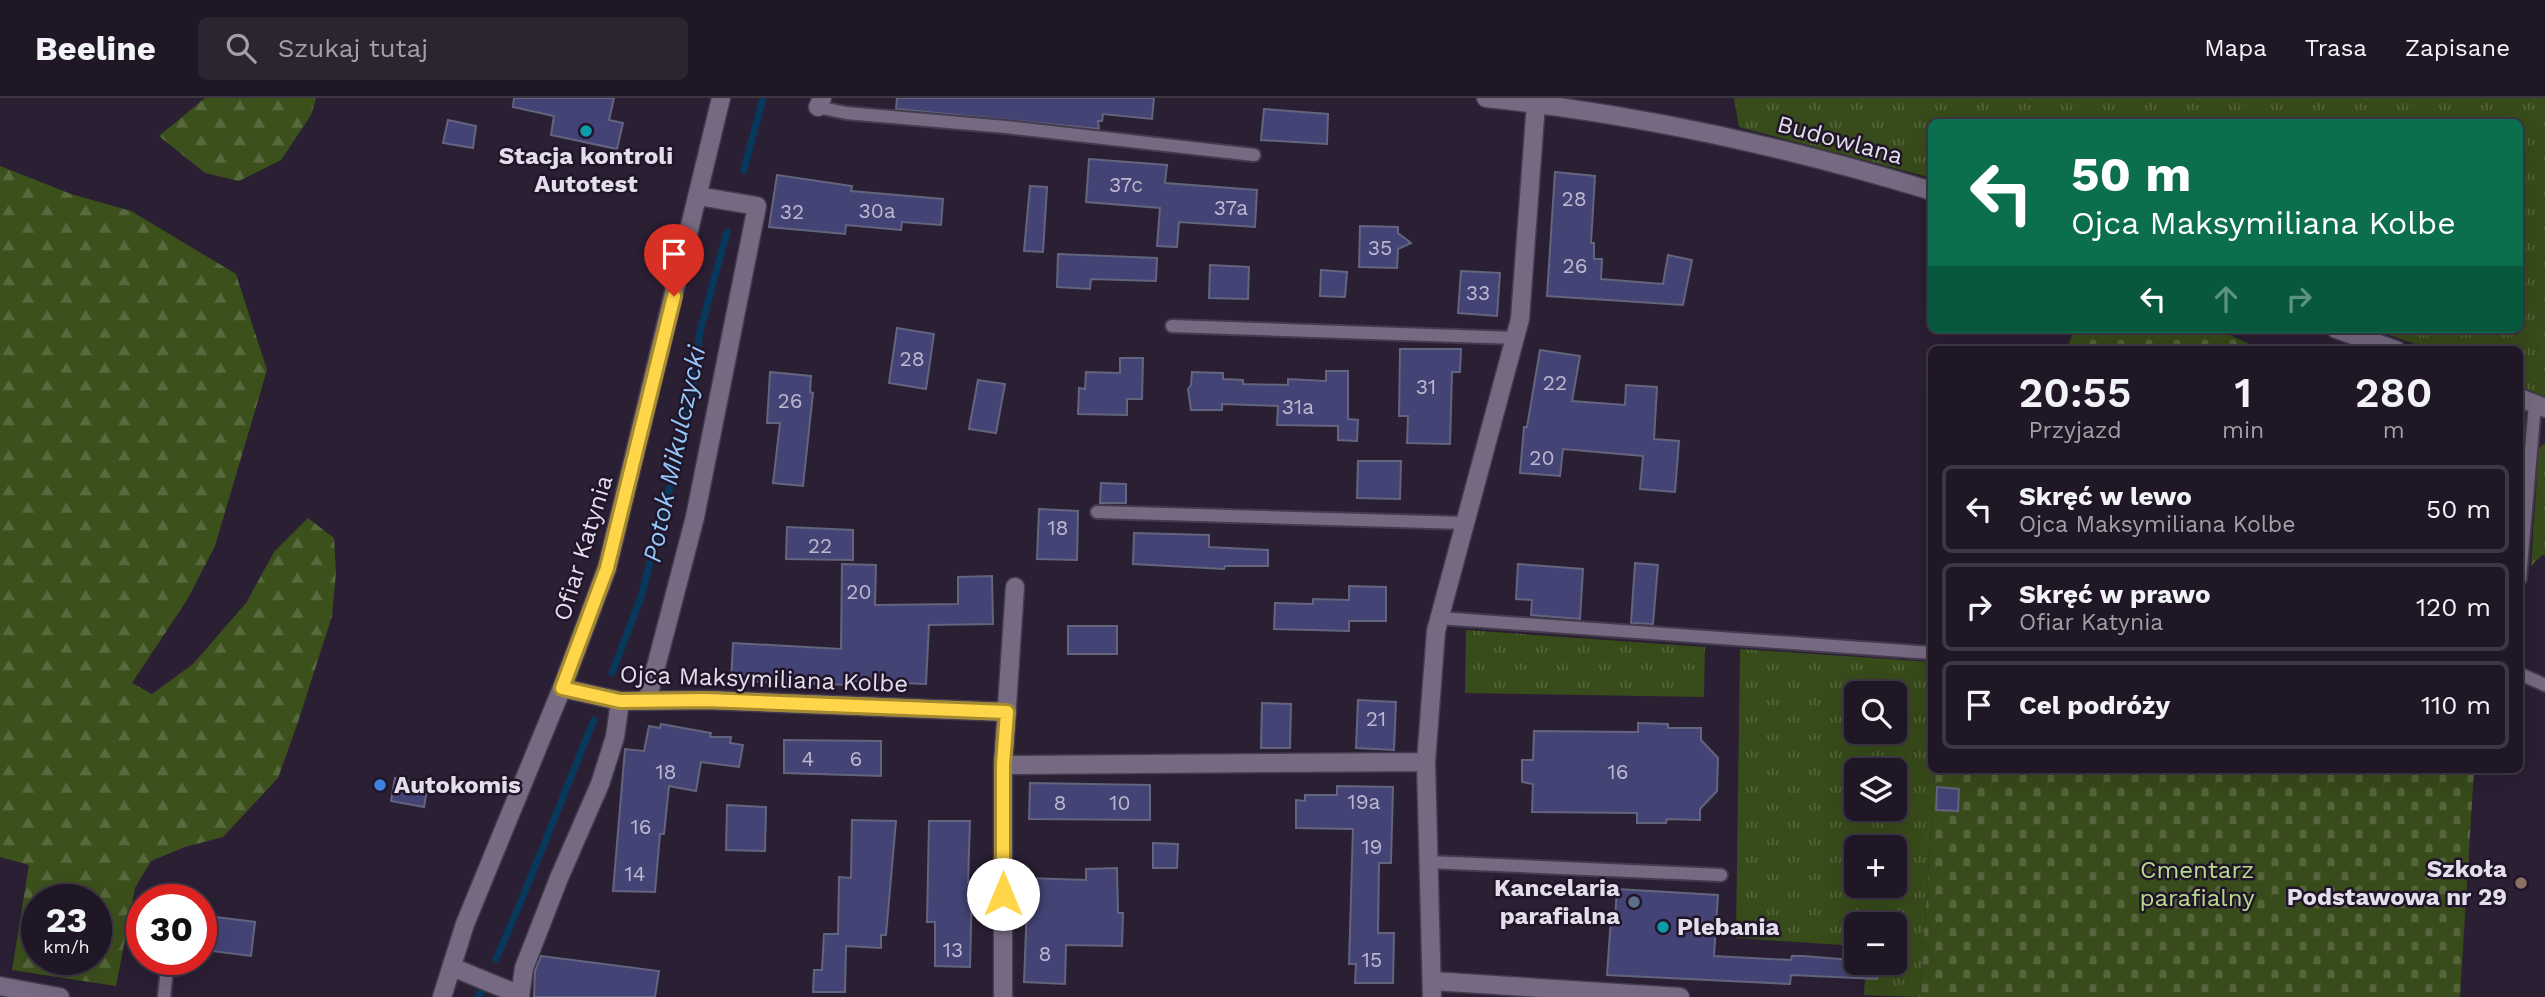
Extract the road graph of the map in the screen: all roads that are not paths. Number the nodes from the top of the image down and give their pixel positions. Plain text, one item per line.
1 (722, 98) edge
2 (1486, 98) edge
3 (820, 102) edge
4 (1536, 103) junction
5 (1254, 155) dead end
6 (1928, 190) edge
7 (698, 196) junction
8 (1172, 327) dead end
9 (2347, 333) edge
10 (1516, 338) junction
11 (2385, 346) edge
12 (2533, 403) edge
13 (1097, 512) dead end
14 (1464, 523) junction
15 (2523, 538) edge
16 (1015, 587) dead end
17 (1438, 618) junction
18 (1928, 653) edge
19 (2523, 675) edge
20 (2545, 685) edge
21 (562, 688) junction
22 (620, 701) junction
23 (648, 701) junction
24 (1007, 712) junction
25 (1426, 762) junction
26 (1003, 765) junction
27 (1429, 862) junction
28 (1721, 876) dead end
29 (452, 968) junction
30 (166, 975) edge
31 (0, 986) edge
32 (1432, 989) edge
33 (520, 996) edge
34 (60, 997) edge
35 (164, 997) edge
36 (442, 997) edge
37 (1003, 997) edge
38 (1680, 997) edge

1 - 7 street, Ofiar Katynia
2 - 4 street, Budowlana
3 - 5 lane
4 - 6 street, Budowlana
4 - 10 street
7 - 21 street, Ofiar Katynia
7 - 23 street
8 - 10 lane
9 - 11 street
10 - 14 street
12 - 15 lane
13 - 14 lane
14 - 17 street
16 - 24 street
17 - 18 lane
17 - 25 street
19 - 20 lane
21 - 22 street, Ojca Maksymiliana Kolbe
21 - 29 street, Ofiar Katynia
22 - 23 street, Ojca Maksymiliana Kolbe
22 - 33 street
23 - 24 street, Ojca Maksymiliana Kolbe
24 - 26 street
25 - 26 street
25 - 27 street
26 - 37 street
27 - 28 lane
27 - 32 street
29 - 33 street
29 - 36 street, Ofiar Katynia
30 - 35 lane
31 - 34 street
32 - 38 street

